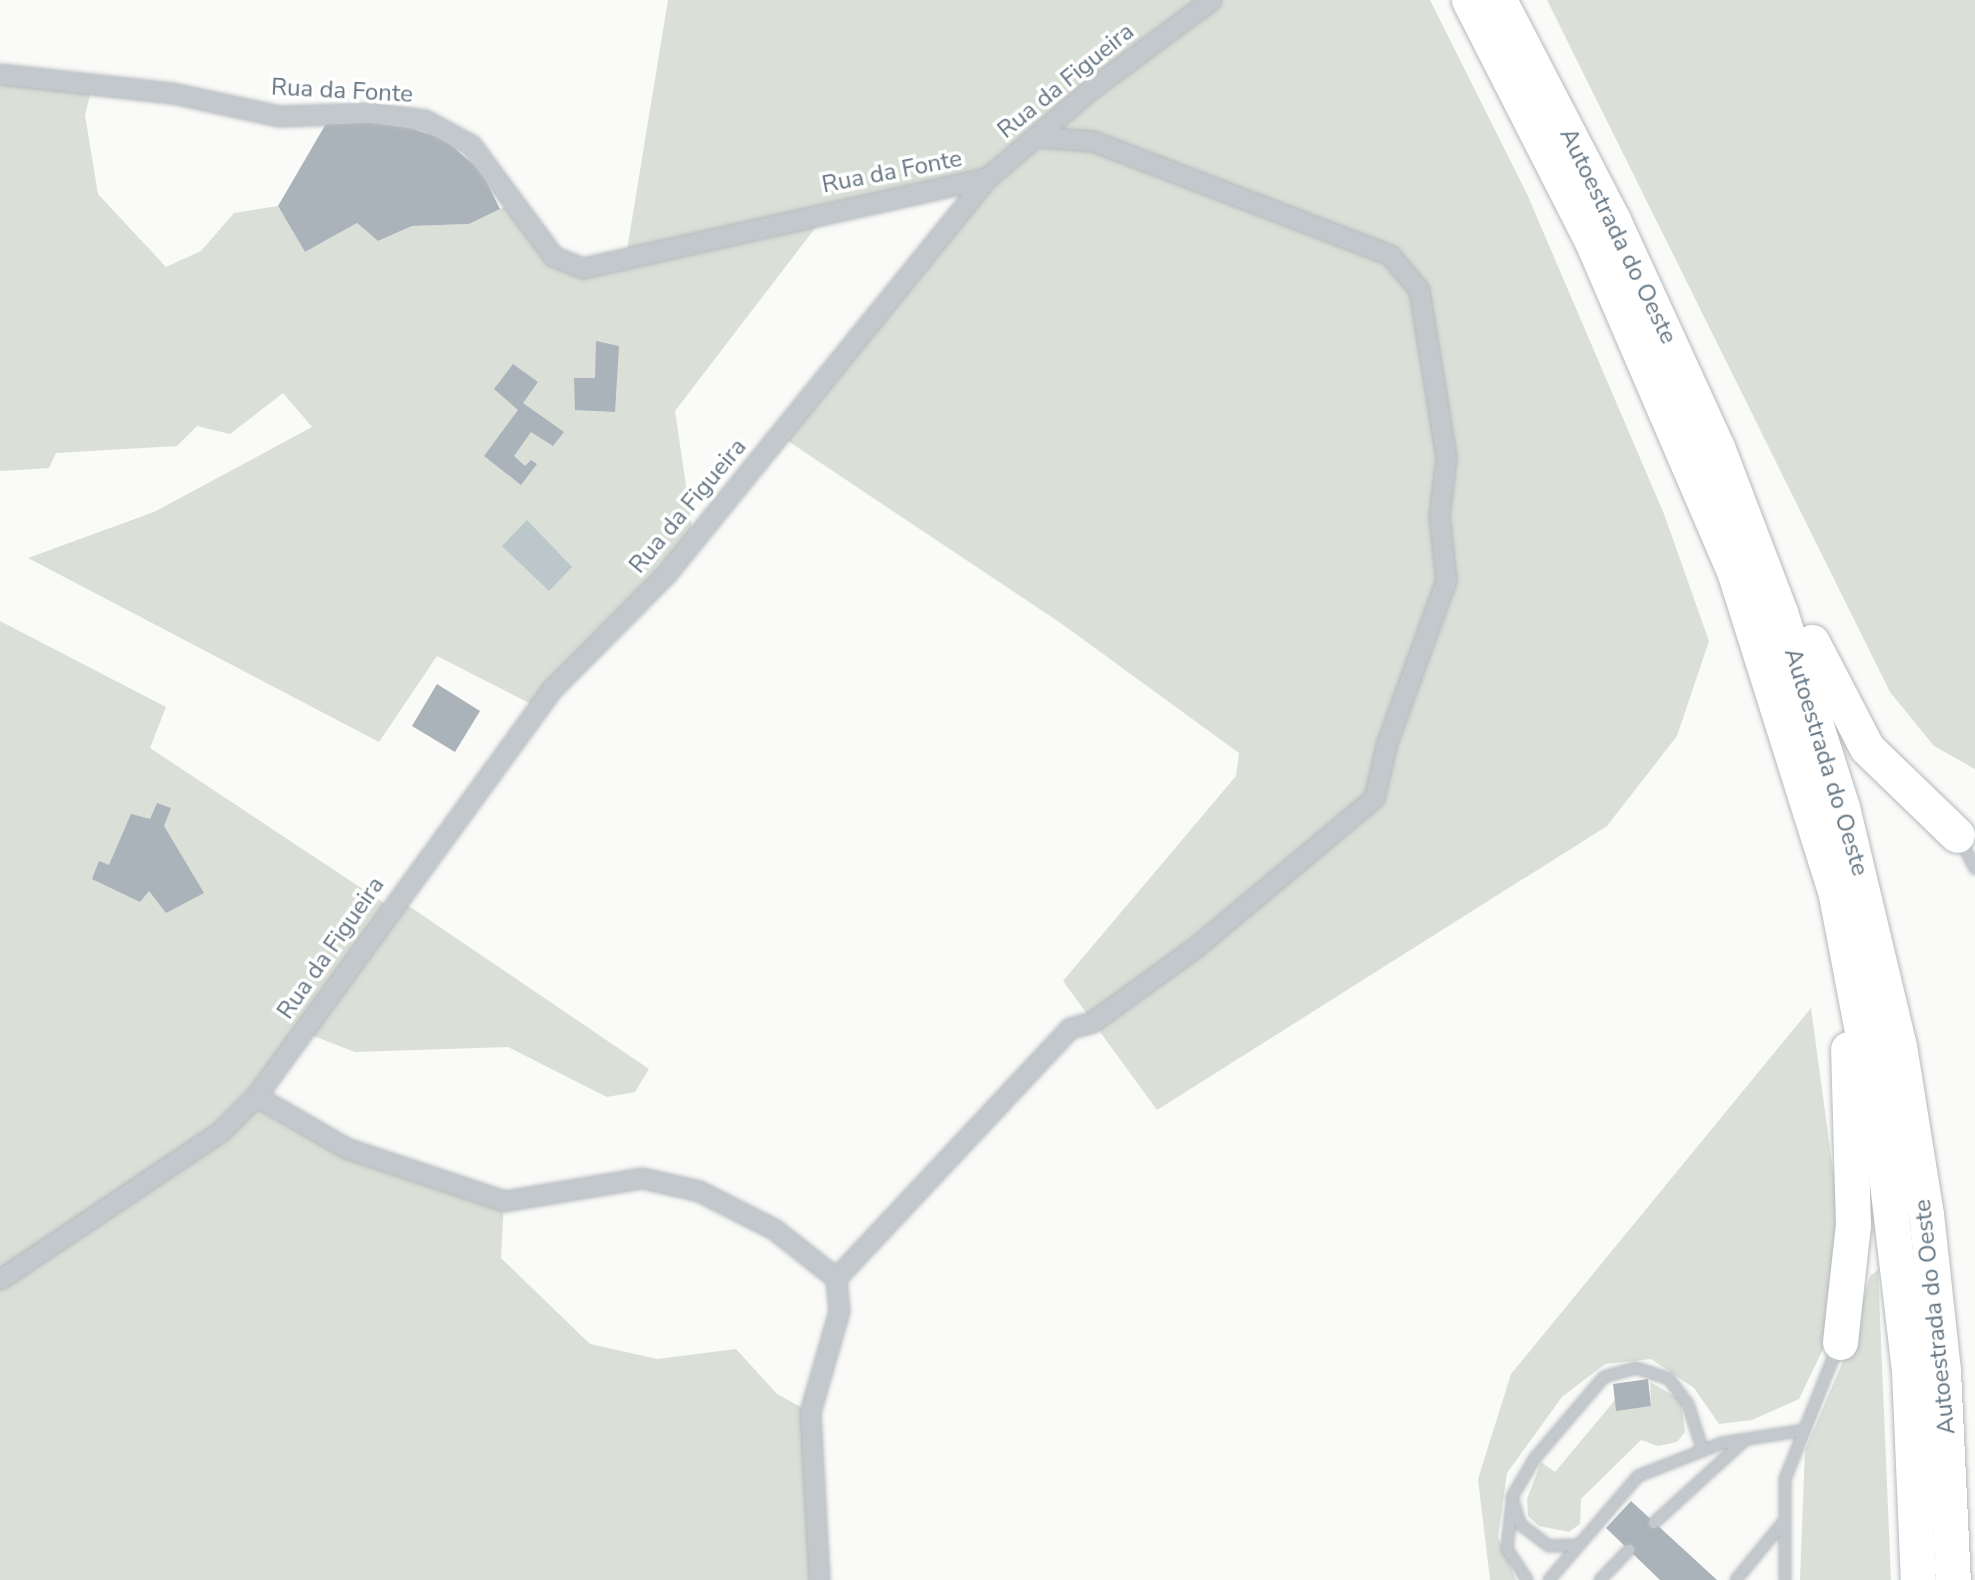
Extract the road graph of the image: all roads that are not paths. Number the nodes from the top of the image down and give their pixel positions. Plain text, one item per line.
1 (1211, 0) edge
2 (1469, 0) edge
3 (1499, 0) edge
4 (0, 74) edge
5 (1037, 137) junction
6 (987, 178) junction
7 (1752, 534) junction
8 (1966, 840) edge
9 (1975, 869) edge
10 (1845, 944) junction
11 (256, 1096) junction
12 (836, 1278) junction
13 (0, 1279) edge
14 (1840, 1342) joint
15 (1805, 1430) junction
16 (1746, 1439) junction
17 (1703, 1451) junction
18 (1512, 1497) junction
19 (1785, 1519) junction
20 (1654, 1522) dead end
21 (1578, 1545) junction
22 (1629, 1550) dead end
23 (819, 1580) edge
24 (1527, 1580) edge
25 (1549, 1580) edge
26 (1600, 1580) edge
27 (1736, 1580) edge
28 (1785, 1580) edge
29 (1918, 1580) edge
30 (1953, 1580) edge

1 - 5 street, Rua da Figueira
2 - 10 highway, Autoestrada do Oeste
3 - 7 highway, Autoestrada do Oeste
4 - 6 street, Rua da Fonte
5 - 6 street, Rua da Figueira
5 - 12 street
6 - 11 street, Rua da Figueira
7 - 8 highway
7 - 30 highway, Autoestrada do Oeste
8 - 9 lane
10 - 14 highway
10 - 29 highway, Autoestrada do Oeste
11 - 12 street
11 - 13 street, Rua da Figueira
12 - 23 street
14 - 15 lane
15 - 16 lane
15 - 19 lane
16 - 17 lane
16 - 20 lane
17 - 18 lane
17 - 21 lane
18 - 21 lane
18 - 24 lane
19 - 27 lane
19 - 28 lane
21 - 25 lane
22 - 26 lane

